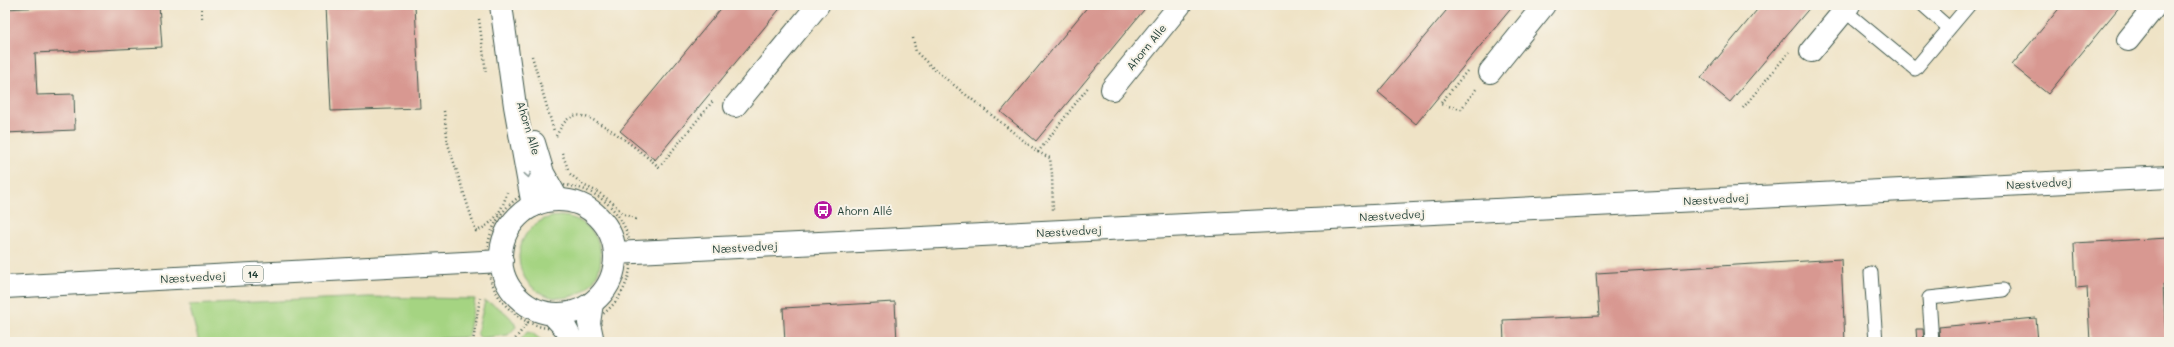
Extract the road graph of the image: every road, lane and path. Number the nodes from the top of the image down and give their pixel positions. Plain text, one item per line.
1 (201, 5) edge
2 (501, 5) edge
3 (818, 5) edge
4 (1180, 5) edge
5 (1544, 5) edge
6 (1923, 5) edge
7 (1969, 5) edge
8 (2156, 5) edge
9 (1847, 8) edge
10 (202, 18) dead end
11 (1949, 28) junction
12 (913, 38) dead end
13 (2128, 40) dead end
14 (531, 48) dead end
15 (1802, 49) joint
16 (1490, 72) joint
17 (1102, 86) joint
18 (726, 102) joint
19 (1440, 104) dead end
20 (1743, 108) dead end
21 (444, 111) dead end
22 (556, 136) junction
23 (558, 142) dead end
24 (560, 149) dead end
25 (1038, 152) junction
26 (2169, 177) edge
27 (508, 188) dead end
28 (543, 195) junction
29 (638, 220) dead end
30 (1054, 232) junction
31 (623, 253) junction
32 (494, 262) junction
33 (1871, 273) dead end
34 (5, 287) edge
35 (2003, 290) dead end
36 (480, 298) dead end
37 (528, 322) junction
38 (592, 323) edge
39 (564, 328) edge
40 (473, 342) edge
41 (513, 342) edge
42 (1876, 342) edge
43 (1932, 342) edge

1 - 10 path
2 - 28 main road, Ahorn Alle
3 - 18 main road
4 - 17 main road, Ahorn Alle
5 - 16 main road
6 - 11 lane
7 - 11 lane
8 - 13 main road
9 - 11 lane
9 - 15 main road
12 - 25 path
14 - 22 path
15 - 20 path
16 - 19 path
17 - 25 path
18 - 22 path
21 - 27 path
22 - 23 path
24 - 29 path
25 - 30 path
26 - 30 main road, Næstvedvej
28 - 31 main road
28 - 31 path
28 - 32 main road
28 - 32 path
30 - 31 main road, Næstvedvej
31 - 38 main road
31 - 38 path
32 - 34 main road, Næstvedvej / 14
32 - 37 path
32 - 39 main road
33 - 42 lane
35 - 43 lane
36 - 40 path
37 - 39 path
37 - 41 path
38 - 39 path
38 - 39 main road

